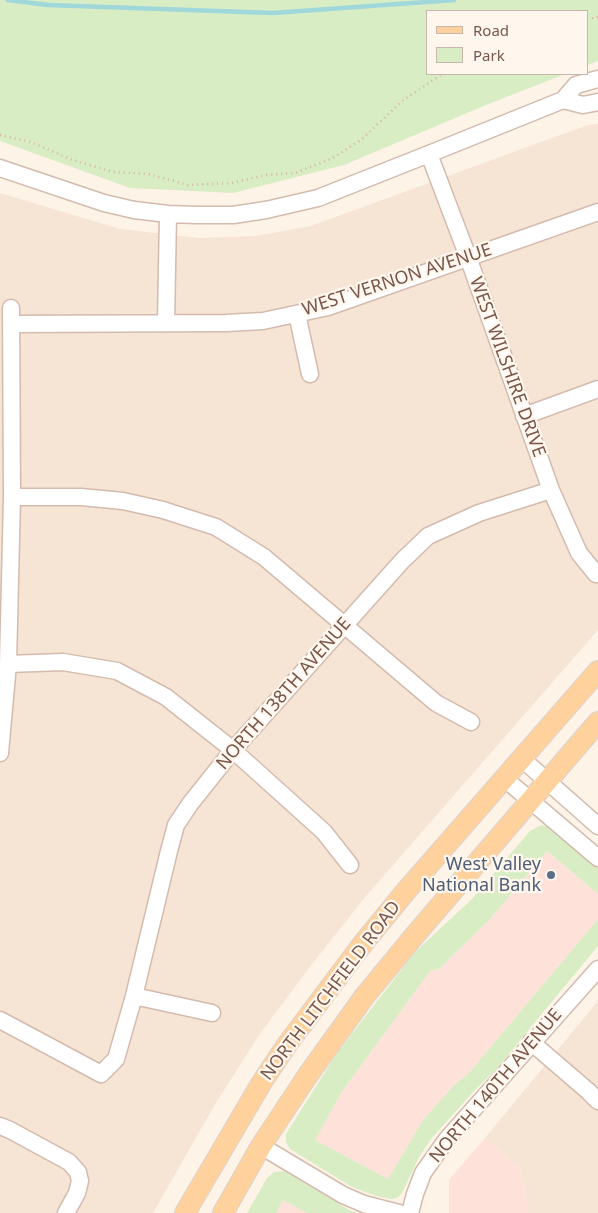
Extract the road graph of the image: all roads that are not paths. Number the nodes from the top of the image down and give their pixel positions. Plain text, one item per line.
1 (598, 79) edge
2 (564, 100) junction
3 (598, 102) edge
4 (429, 154) junction
5 (0, 168) edge
6 (598, 212) edge
7 (168, 214) junction
8 (468, 257) junction
9 (298, 314) junction
10 (166, 323) junction
11 (310, 374) dead end
12 (598, 389) edge
13 (524, 416) junction
14 (551, 490) junction
15 (12, 497) junction
16 (596, 574) dead end
17 (345, 625) junction
18 (8, 664) junction
19 (598, 672) edge
20 (471, 722) dead end
21 (598, 722) edge
22 (233, 750) junction
23 (0, 753) edge
24 (522, 758) junction
25 (504, 778) junction
26 (547, 781) junction
27 (530, 800) junction
28 (598, 826) edge
29 (598, 858) edge
30 (350, 865) dead end
31 (598, 969) edge
32 (134, 996) junction
33 (212, 1013) dead end
34 (0, 1020) edge
35 (531, 1042) junction
36 (598, 1102) edge
37 (0, 1126) edge
38 (261, 1146) junction
39 (66, 1213) edge
40 (185, 1213) edge
41 (223, 1213) edge
42 (399, 1213) edge
43 (410, 1213) edge

1 - 2 street
2 - 3 street
2 - 4 street
4 - 7 street
4 - 8 street, WEST WILSHIRE DRIVE
5 - 7 street
6 - 8 street, WEST VERNON AVENUE
7 - 10 street
8 - 9 street, WEST VERNON AVENUE
8 - 13 street, WEST WILSHIRE DRIVE
9 - 10 street, WEST VERNON AVENUE
9 - 11 street
10 - 15 street, WEST VERNON AVENUE
12 - 13 street
13 - 14 street, WEST WILSHIRE DRIVE
14 - 16 street, WEST WILSHIRE DRIVE
14 - 17 street, NORTH 138TH AVENUE
15 - 17 street
15 - 18 street
17 - 20 street
17 - 22 street, NORTH 138TH AVENUE
18 - 22 street
18 - 23 street
19 - 24 main road, NORTH LITCHFIELD ROAD
21 - 26 main road, NORTH LITCHFIELD ROAD
22 - 30 street
22 - 32 street, NORTH 138TH AVENUE
24 - 25 main road, NORTH LITCHFIELD ROAD
24 - 26 street
25 - 27 street
25 - 40 main road, NORTH LITCHFIELD ROAD
26 - 27 main road, NORTH LITCHFIELD ROAD
26 - 28 street
27 - 29 street
27 - 38 main road, NORTH LITCHFIELD ROAD
31 - 35 street, NORTH 140TH AVENUE
32 - 33 street
32 - 34 street, NORTH 138TH AVENUE
35 - 36 street
35 - 43 street, NORTH 140TH AVENUE
37 - 39 street
38 - 41 main road, NORTH LITCHFIELD ROAD
38 - 42 street

